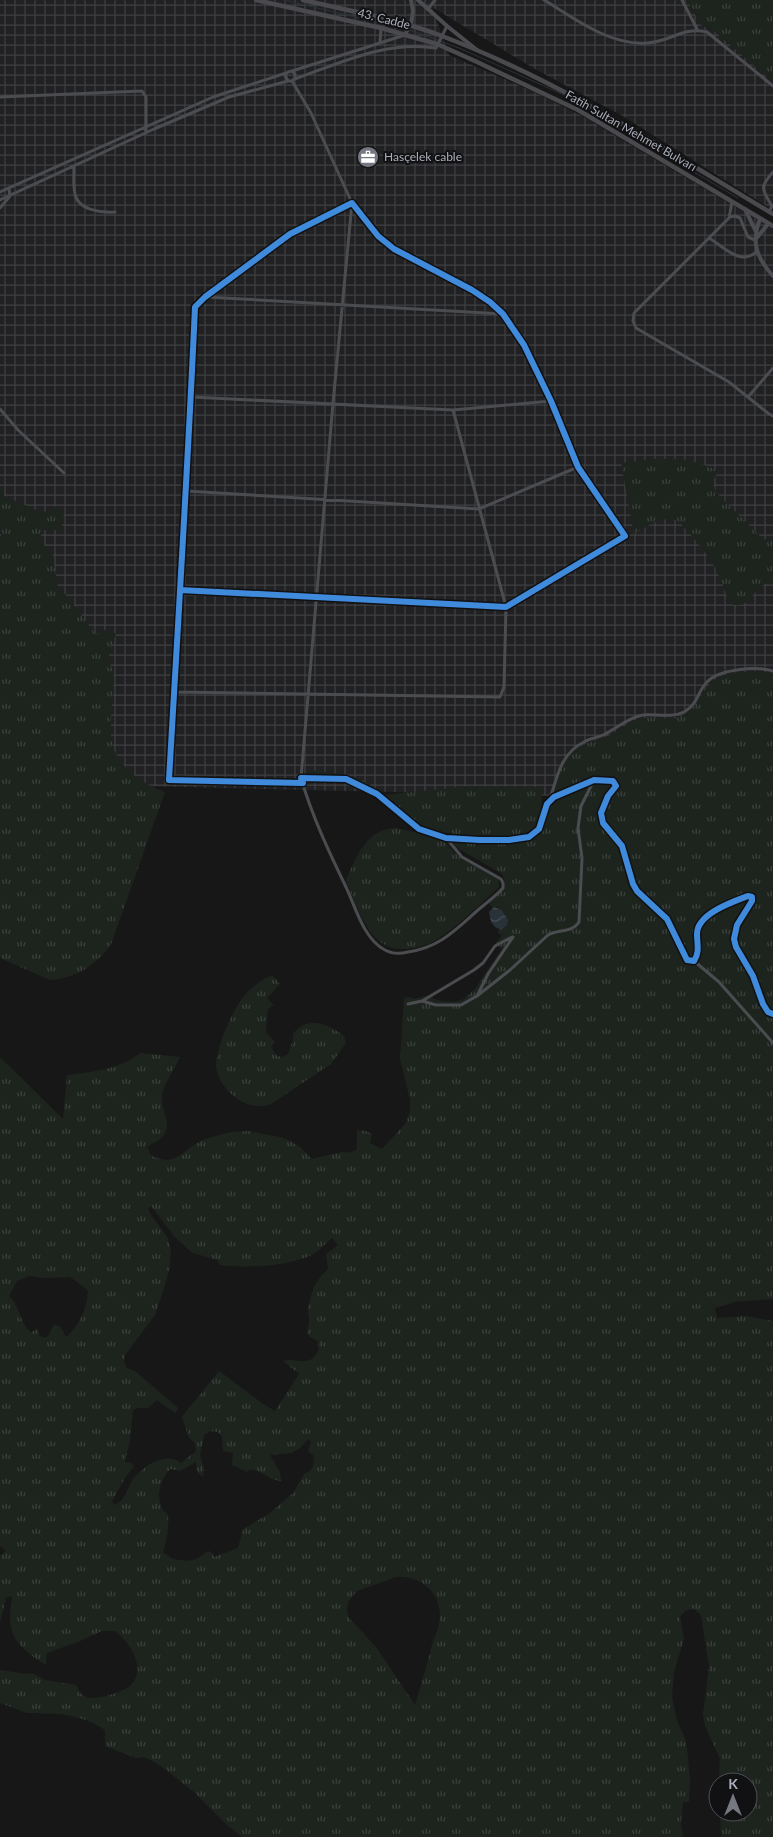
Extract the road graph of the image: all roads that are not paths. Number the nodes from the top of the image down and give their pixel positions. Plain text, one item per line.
1 (256, 0) edge
2 (303, 0) edge
3 (411, 0) edge
4 (418, 0) edge
5 (436, 0) edge
6 (544, 0) edge
7 (682, 0) edge
8 (428, 9) junction
9 (411, 25) junction
10 (446, 26) junction
11 (381, 28) junction
12 (696, 29) junction
13 (405, 34) junction
14 (442, 36) junction
15 (380, 42) junction
16 (437, 46) junction
17 (479, 51) junction
18 (475, 61) joint
19 (289, 72) junction
20 (292, 80) junction
21 (773, 86) edge
22 (0, 97) edge
23 (145, 126) junction
24 (146, 133) junction
25 (74, 166) junction
26 (773, 172) edge
27 (8, 189) junction
28 (0, 192) edge
29 (10, 196) junction
30 (0, 200) edge
31 (732, 202) junction
32 (352, 203) junction
33 (0, 208) edge
34 (745, 209) junction
35 (115, 212) dead end
36 (770, 213) edge
37 (729, 218) junction
38 (760, 219) junction
39 (771, 225) edge
40 (756, 232) junction
41 (709, 238) junction
42 (755, 240) junction
43 (757, 250) junction
44 (773, 276) edge
45 (205, 297) junction
46 (343, 304) junction
47 (503, 314) junction
48 (773, 368) edge
49 (191, 397) junction
50 (748, 397) junction
51 (551, 401) junction
52 (333, 403) junction
53 (0, 409) edge
54 (453, 410) junction
55 (773, 416) edge
56 (578, 467) junction
57 (64, 473) dead end
58 (186, 491) junction
59 (326, 500) junction
60 (479, 509) junction
61 (180, 590) junction
62 (317, 597) junction
63 (506, 607) junction
64 (773, 671) edge
65 (174, 692) junction
66 (308, 694) junction
67 (301, 778) junction
68 (594, 780) junction
69 (303, 783) junction
70 (550, 800) junction
71 (446, 838) junction
72 (694, 961) junction
73 (477, 996) junction
74 (422, 1001) junction
75 (408, 1004) dead end
76 (773, 1014) edge
77 (773, 1043) edge

1 - 11 main road, 43. Cadde
2 - 9 main road, 43. Cadde
3 - 9 street
4 - 8 street
5 - 8 street
6 - 12 street
7 - 12 street
8 - 10 street
9 - 13 street
9 - 14 main road, 43. Cadde
10 - 14 street
10 - 17 street
11 - 13 main road, 43. Cadde
11 - 15 street
12 - 21 street
13 - 15 street
13 - 16 main road, 43. Cadde
14 - 16 street
14 - 17 main road, 43. Cadde
15 - 19 street
16 - 18 main road, 43. Cadde
16 - 20 street
17 - 36 main road, Fatih Sultan Mehmet Bulvarı
18 - 31 main road, Fatih Sultan Mehmet Bulvarı
19 - 20 street
19 - 20 street
19 - 23 street
20 - 24 street
20 - 32 street
22 - 23 street
23 - 24 street
23 - 27 street
24 - 25 street
25 - 29 street
25 - 35 street
26 - 36 street
27 - 28 street
27 - 29 street
29 - 30 street
29 - 33 street
31 - 34 main road, Fatih Sultan Mehmet Bulvarı
31 - 37 street
32 - 45 street
32 - 46 street
32 - 47 street
34 - 38 main road, Fatih Sultan Mehmet Bulvarı
34 - 40 street
36 - 38 main road
36 - 39 main road
37 - 41 street
37 - 42 street
38 - 39 main road, Fatih Sultan Mehmet Bulvarı
38 - 40 street
39 - 42 street
40 - 42 street
41 - 43 street
41 - 50 street
42 - 43 street
43 - 44 street
45 - 46 street
45 - 49 street
46 - 47 street
46 - 52 street
47 - 51 street
48 - 50 street
49 - 52 street
49 - 58 street
50 - 55 street
51 - 54 street
51 - 56 street
52 - 54 street
52 - 59 street
53 - 57 street
54 - 60 street
56 - 60 street
56 - 63 street
58 - 59 street
58 - 61 street
59 - 60 street
59 - 62 street
60 - 63 street
61 - 62 street
61 - 65 street
62 - 63 street
62 - 66 street
63 - 66 street
64 - 70 street
65 - 66 street
65 - 69 street
66 - 67 street
67 - 69 street
67 - 71 street
68 - 70 street
68 - 72 street
68 - 73 street
69 - 71 street
70 - 71 street
72 - 76 street
72 - 77 street
73 - 74 street
73 - 74 street
74 - 75 street

